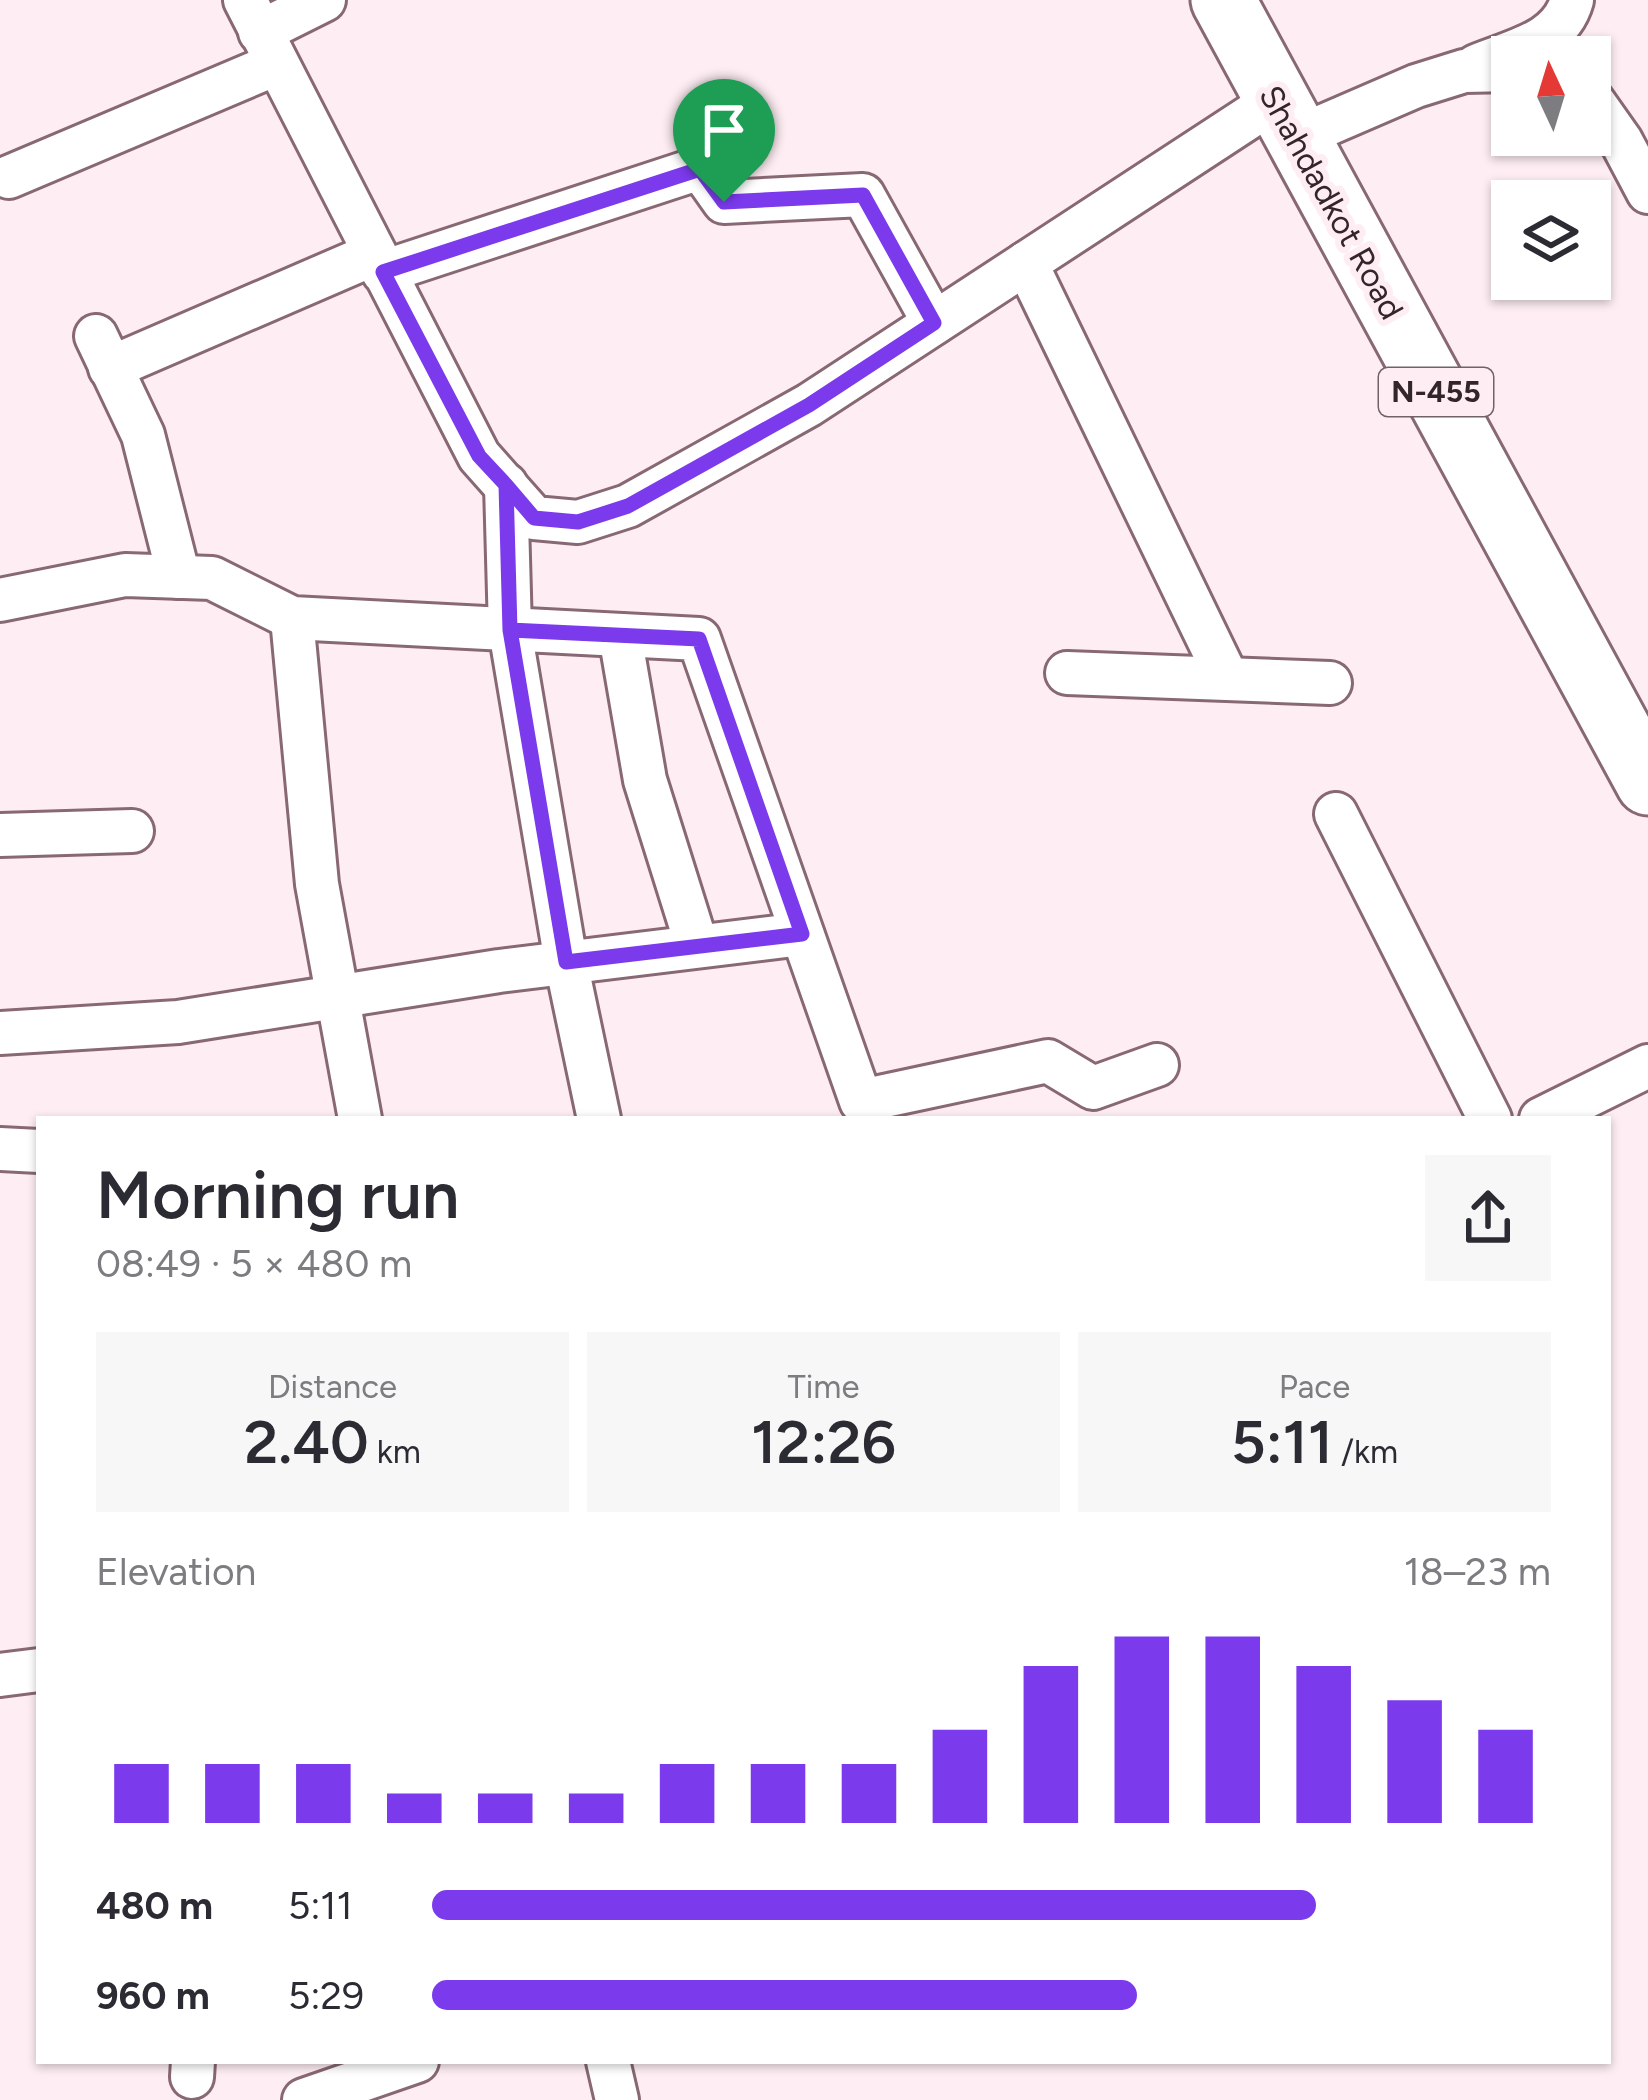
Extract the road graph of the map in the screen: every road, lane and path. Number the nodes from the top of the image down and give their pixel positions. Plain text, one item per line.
1 (324, 0) edge
2 (1223, 0) edge
3 (1572, 0) edge
4 (260, 32) edge
5 (1464, 70) junction
6 (1491, 70) edge
7 (1287, 118) junction
8 (1611, 127) edge
9 (9, 177) dead end
10 (1648, 192) edge
11 (378, 263) junction
12 (1026, 263) junction
13 (934, 323) junction
14 (506, 485) junction
15 (178, 577) junction
16 (0, 600) edge
17 (292, 618) junction
18 (510, 630) junction
19 (620, 635) junction
20 (1067, 673) dead end
21 (1227, 678) junction
22 (1330, 683) dead end
23 (1648, 783) edge
24 (1336, 814) dead end
25 (132, 831) dead end
26 (0, 835) edge
27 (802, 934) junction
28 (698, 946) junction
29 (566, 962) junction
30 (338, 998) junction
31 (0, 1033) edge
32 (1157, 1065) dead end
33 (1648, 1066) edge
34 (359, 1116) edge
35 (598, 1116) edge
36 (1488, 1116) edge
37 (1547, 1116) edge
38 (0, 1149) edge
39 (36, 1151) edge
40 (36, 1670) edge
41 (0, 1675) edge
42 (409, 2064) edge
43 (609, 2064) edge
44 (304, 2100) edge
45 (616, 2100) edge

1 - 4 street
2 - 7 highway, Shahdadkot Road / N-455
3 - 5 street
4 - 9 street
4 - 11 street
5 - 6 street
5 - 7 street
7 - 12 street
7 - 23 highway, Shahdadkot Road / N-455
8 - 10 street
11 - 13 street
11 - 14 street
11 - 15 street
12 - 13 street
12 - 21 street
13 - 14 street
14 - 18 street
15 - 16 street
15 - 17 street
17 - 18 street
17 - 30 street
18 - 19 street
18 - 29 street
19 - 27 street
19 - 28 street
20 - 21 street
21 - 22 street
24 - 36 street
25 - 26 street
27 - 28 street
27 - 32 street
28 - 29 street
29 - 30 street
29 - 35 street
30 - 31 street
30 - 34 street
33 - 37 street
38 - 39 street
40 - 41 street
42 - 44 street
43 - 45 street

